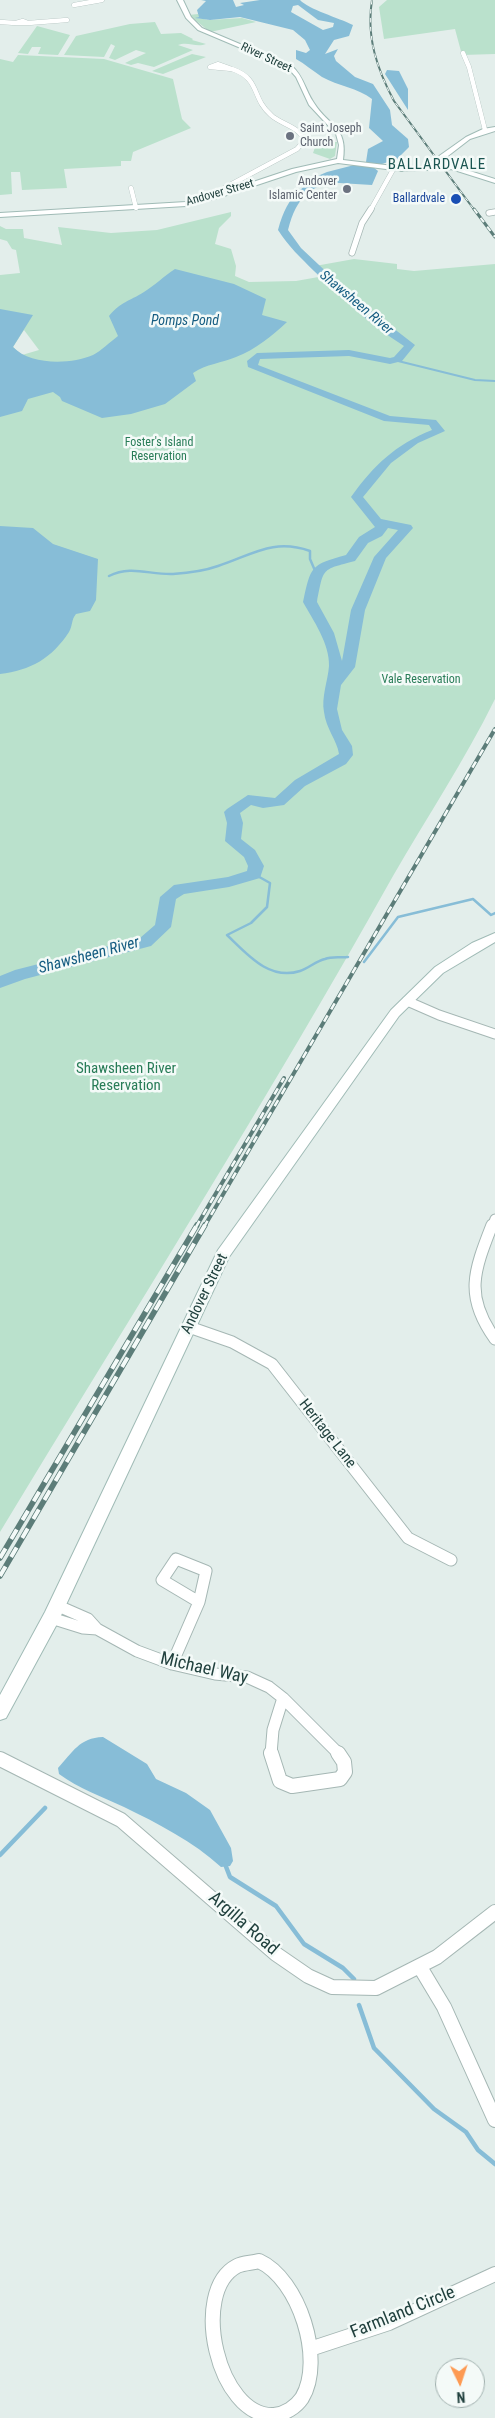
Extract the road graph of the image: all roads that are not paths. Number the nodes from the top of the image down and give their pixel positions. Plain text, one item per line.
1 (80, 0) edge
2 (102, 0) edge
3 (180, 0) edge
4 (67, 20) dead end
5 (0, 22) edge
6 (463, 52) dead end
7 (232, 69) junction
8 (495, 129) edge
9 (485, 130) junction
10 (442, 158) junction
11 (340, 161) junction
12 (394, 168) junction
13 (425, 168) junction
14 (454, 168) junction
15 (495, 181) edge
16 (131, 188) dead end
17 (200, 201) junction
18 (136, 208) junction
19 (0, 215) edge
20 (352, 253) dead end
21 (495, 937) edge
22 (407, 1001) junction
23 (495, 1034) edge
24 (495, 1219) edge
25 (189, 1327) junction
26 (495, 1339) edge
27 (451, 1560) dead end
28 (199, 1602) dead end
29 (54, 1611) junction
30 (172, 1664) junction
31 (283, 1698) junction
32 (0, 1712) edge
33 (0, 1759) edge
34 (495, 1912) edge
35 (420, 1967) junction
36 (495, 2120) edge
37 (495, 2274) edge
38 (310, 2349) junction

1 - 2 street
3 - 11 main road, River Street
4 - 5 street
6 - 9 street
7 - 7 street
7 - 17 street
8 - 9 main road
9 - 10 street
10 - 13 street
10 - 14 main road
11 - 12 main road, Andover Street
11 - 17 main road, Andover Street
12 - 13 main road, Andover Street
12 - 20 street
13 - 14 main road, Andover Street
14 - 15 main road, Andover Street
16 - 18 street
17 - 18 main road, Andover Street
18 - 19 main road, Andover Street
21 - 22 main road, Andover Street
22 - 23 street
22 - 25 main road, Andover Street
24 - 26 street
25 - 27 street, Heritage Lane
25 - 29 main road, Andover Street
28 - 30 street
29 - 30 street, Michael Way
29 - 32 main road, Andover Street
30 - 31 street, Michael Way
31 - 31 street, Michael Way
33 - 35 street, Argilla Road
34 - 35 street, Argilla Road
35 - 36 street
37 - 38 street, Farmland Circle
38 - 38 street

